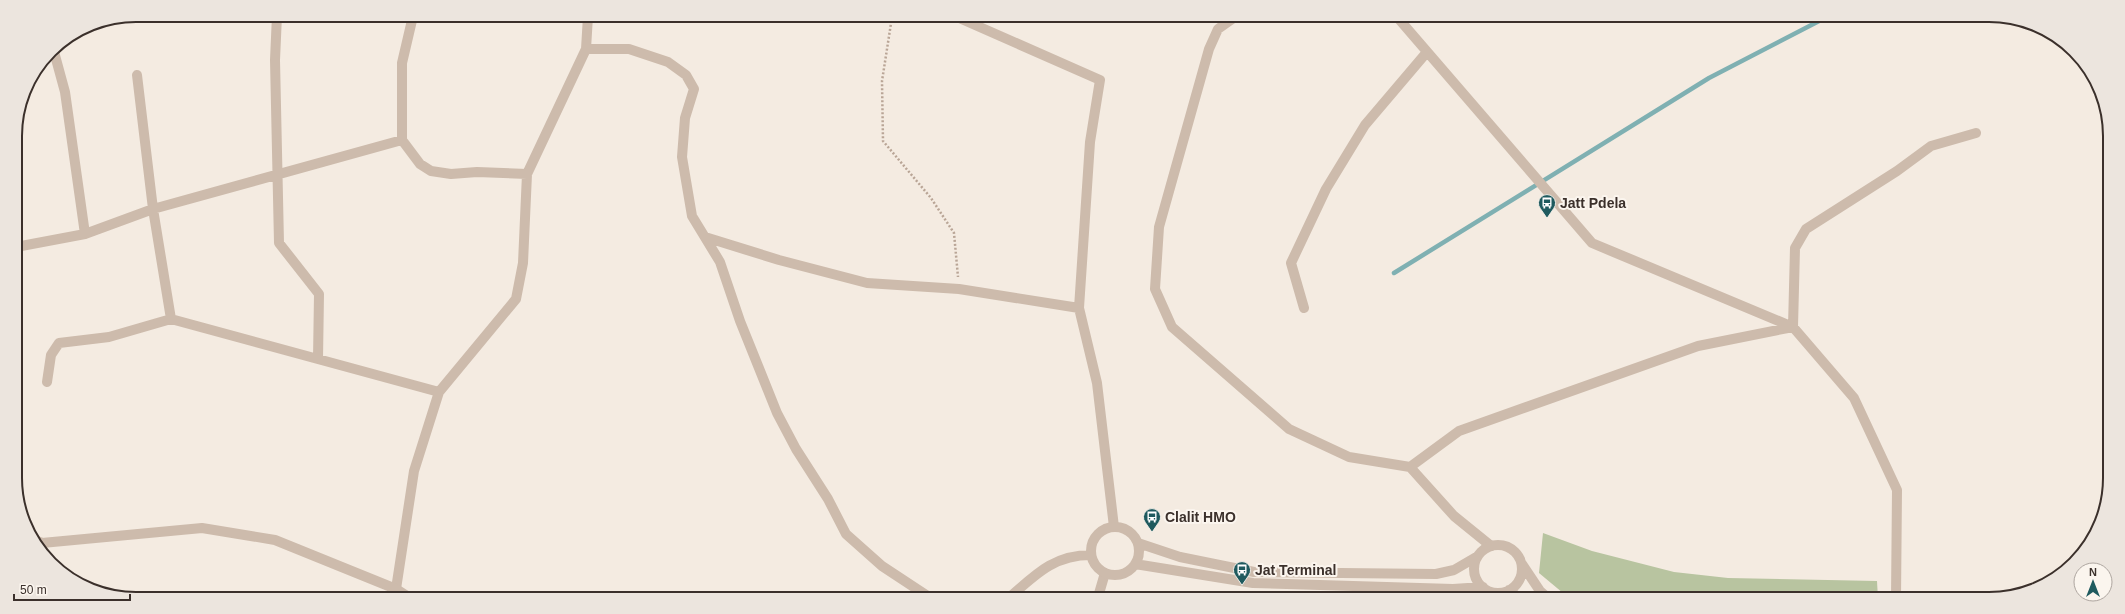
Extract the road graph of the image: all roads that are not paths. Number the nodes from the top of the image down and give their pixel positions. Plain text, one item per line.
1 (277, 22) edge
2 (412, 22) edge
3 (588, 22) edge
4 (968, 22) edge
5 (1228, 22) edge
6 (1401, 22) edge
7 (586, 49) junction
8 (1427, 52) junction
9 (55, 55) edge
10 (137, 74) dead end
11 (1976, 133) dead end
12 (402, 140) junction
13 (276, 174) junction
14 (527, 174) junction
15 (153, 209) junction
16 (84, 234) junction
17 (705, 237) junction
18 (22, 246) edge
19 (1079, 308) junction
20 (1304, 308) dead end
21 (171, 319) junction
22 (1793, 328) junction
23 (318, 359) junction
24 (47, 382) dead end
25 (439, 392) junction
26 (1410, 467) junction
27 (1114, 527) junction
28 (1138, 543) junction
29 (44, 545) edge
30 (1491, 546) junction
31 (1091, 555) junction
32 (1478, 556) junction
33 (1135, 564) junction
34 (1522, 564) junction
35 (1105, 573) junction
36 (1483, 587) junction
37 (1509, 590) junction
38 (393, 592) edge
39 (921, 592) edge
40 (1016, 592) edge
41 (1099, 592) edge
42 (1512, 592) edge
43 (1541, 592) edge
44 (1896, 592) edge

1 - 13 street
2 - 12 street
3 - 7 street
4 - 19 street
5 - 26 street
6 - 8 street
7 - 14 street
7 - 17 street
8 - 20 street
8 - 22 street
9 - 16 street
10 - 15 street
11 - 22 street
12 - 13 street
12 - 14 street
13 - 15 street
13 - 23 street
14 - 25 street
15 - 16 street
15 - 21 street
16 - 18 street
17 - 19 street
17 - 39 street
19 - 27 street
21 - 23 street
21 - 24 street
22 - 26 street
22 - 44 street
23 - 25 street
25 - 38 street
26 - 30 street
27 - 28 street
27 - 31 street
28 - 32 street
28 - 33 street
29 - 38 street
30 - 32 street
30 - 34 street
31 - 35 street
31 - 40 street
32 - 36 street
33 - 35 street
33 - 36 street
34 - 37 street
34 - 43 street
35 - 41 street
36 - 37 street
37 - 42 street

